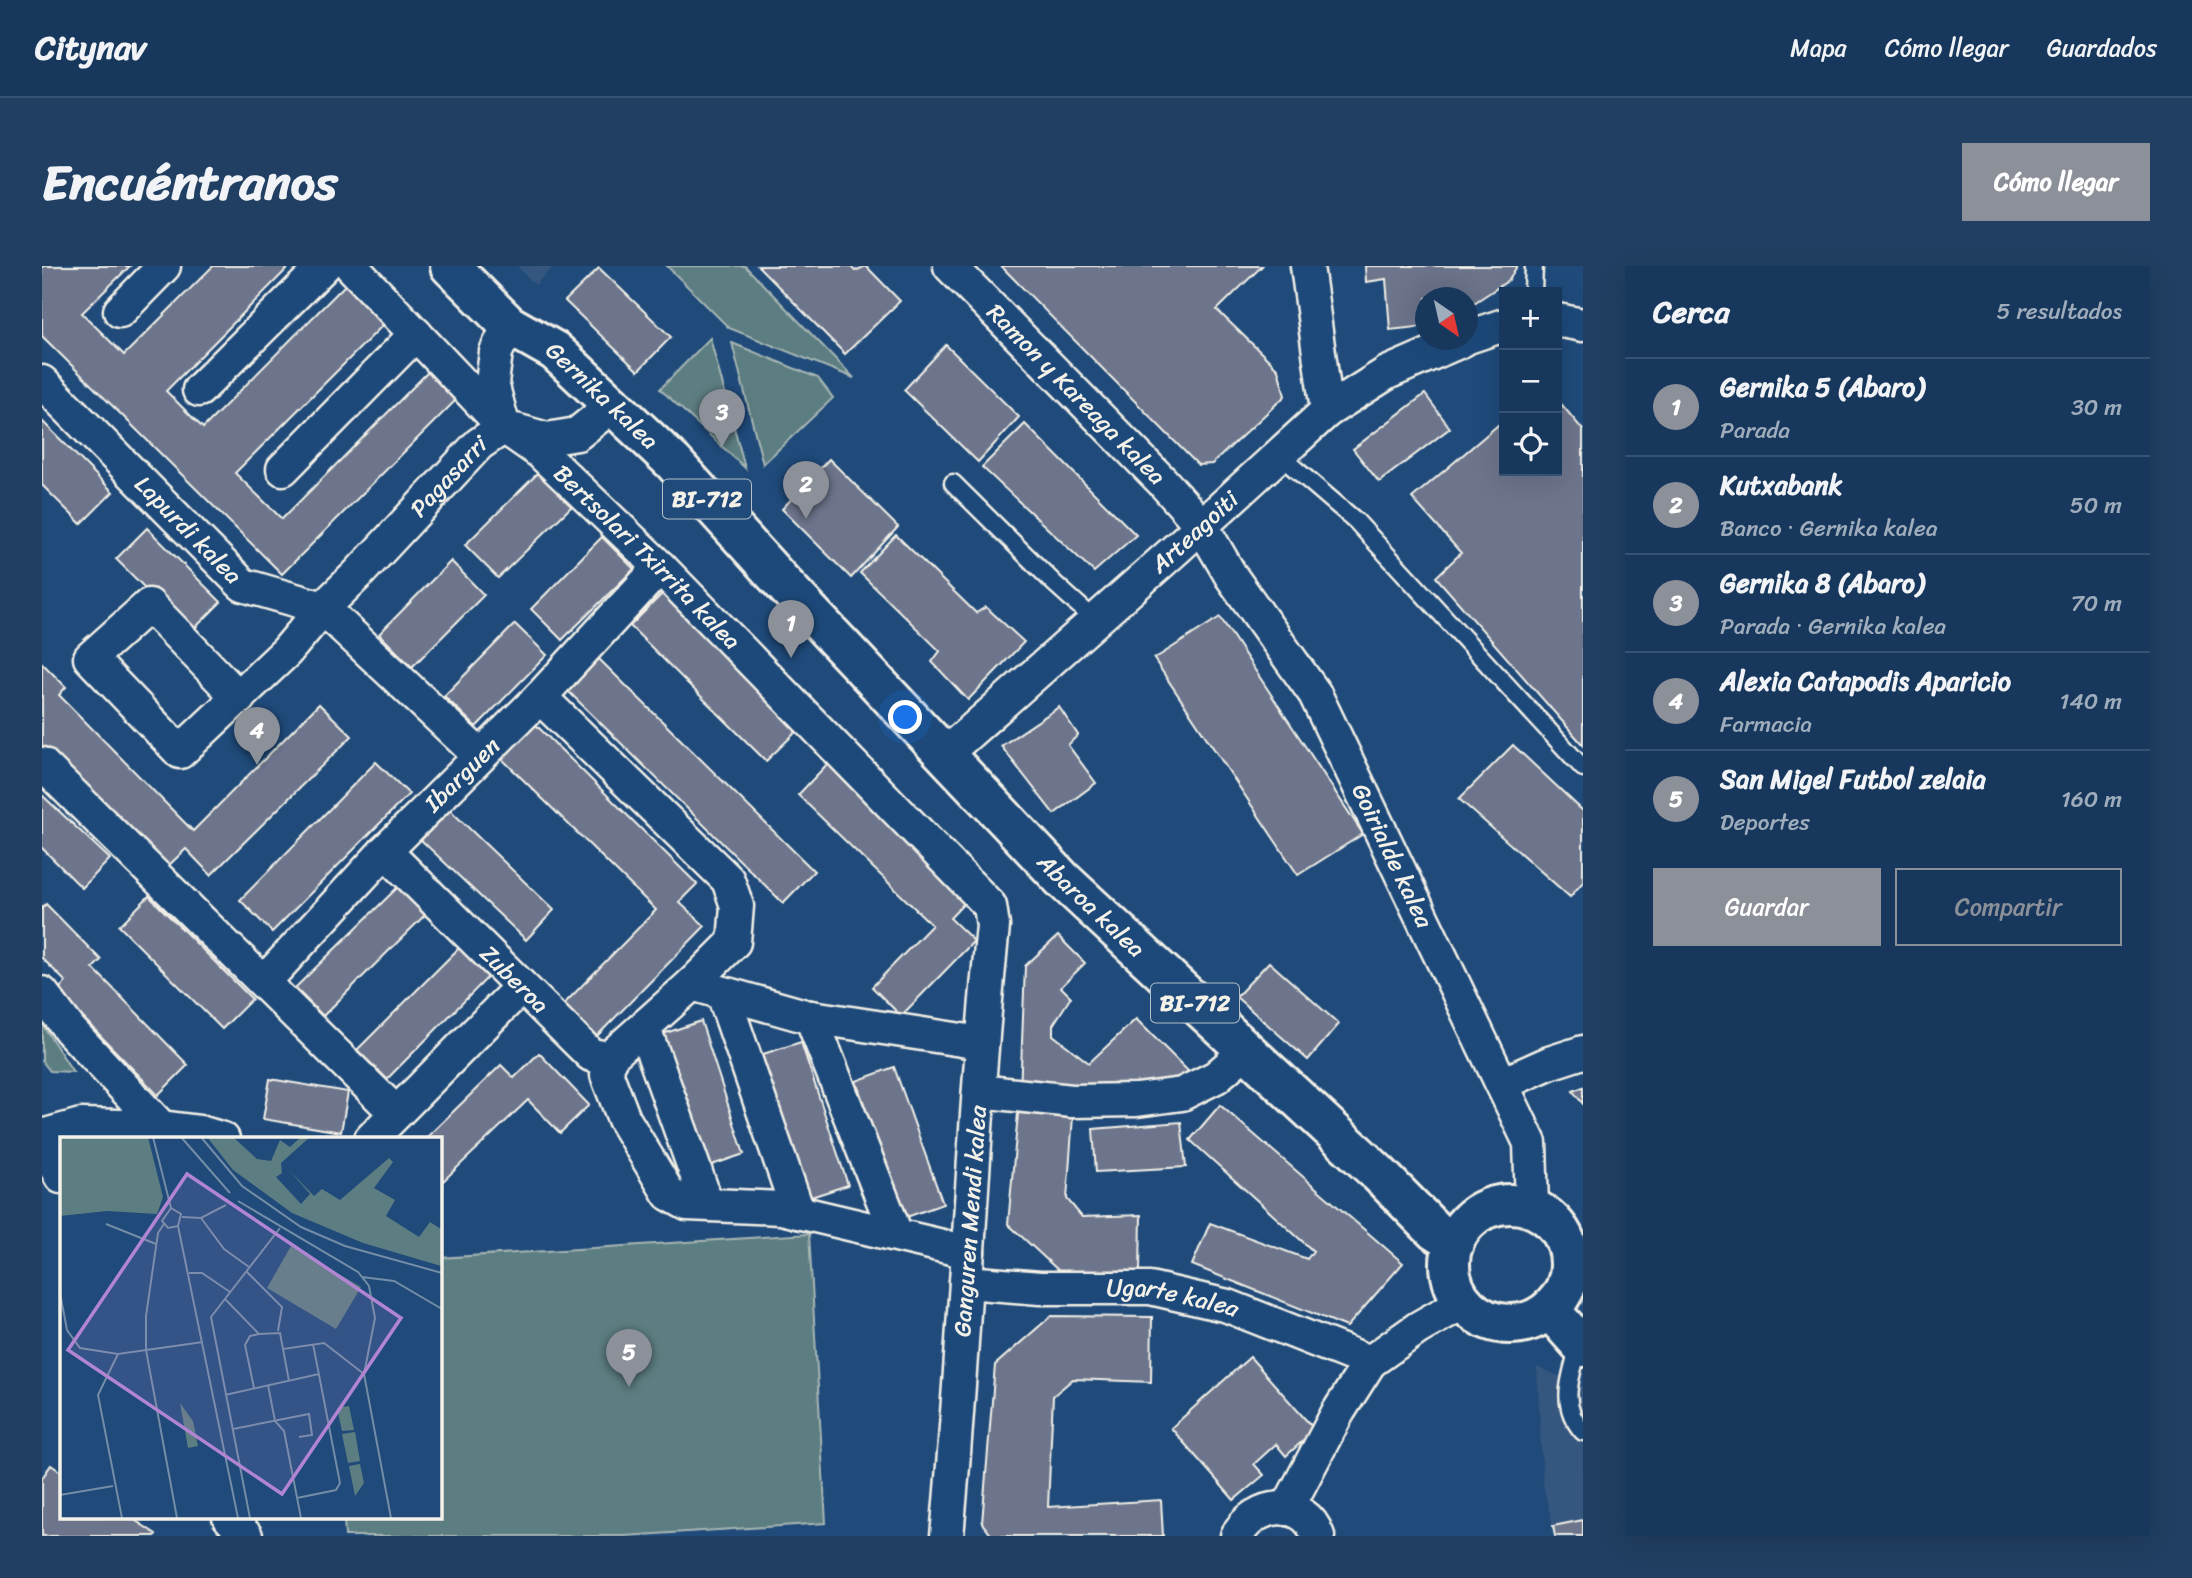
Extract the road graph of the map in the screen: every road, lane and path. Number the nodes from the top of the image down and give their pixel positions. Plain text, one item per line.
1 (164, 266) edge
2 (324, 266) edge
3 (351, 266) edge
4 (450, 266) edge
5 (950, 266) edge
6 (1307, 266) edge
7 (1534, 266) edge
8 (1533, 287) edge
9 (120, 311) dead end
10 (1562, 321) edge
11 (509, 325) junction
12 (1583, 325) edge
13 (1499, 327) edge
14 (416, 334) junction
15 (1478, 334) edge
16 (1438, 350) edge
17 (42, 382) edge
18 (199, 390) dead end
19 (613, 405) junction
20 (1327, 411) junction
21 (504, 426) junction
22 (1279, 456) junction
23 (283, 469) dead end
24 (953, 483) dead end
25 (1202, 526) junction
26 (660, 567) junction
27 (323, 608) junction
28 (1095, 620) junction
29 (540, 697) junction
30 (239, 698) junction
31 (945, 754) junction
32 (480, 756) junction
33 (42, 764) edge
34 (1583, 768) edge
35 (385, 851) junction
36 (990, 906) joint
37 (264, 982) junction
38 (692, 984) junction
39 (521, 987) junction
40 (42, 992) edge
41 (723, 994) junction
42 (811, 1017) junction
43 (647, 1025) junction
44 (981, 1044) junction
45 (1246, 1051) junction
46 (1583, 1052) edge
47 (610, 1058) junction
48 (1502, 1084) junction
49 (979, 1091) junction
50 (396, 1113) junction
51 (161, 1127) junction
52 (42, 1136) edge
53 (216, 1137) edge
54 (373, 1137) edge
55 (42, 1143) edge
56 (60, 1175) edge
57 (706, 1203) junction
58 (1532, 1208) junction
59 (798, 1212) junction
60 (896, 1234) junction
61 (1454, 1243) junction
62 (967, 1267) junction
63 (1462, 1303) junction
64 (1550, 1310) junction
65 (1581, 1345) edge
66 (1370, 1362) junction
67 (1583, 1432) edge
68 (1287, 1508) junction
69 (230, 1518) edge
70 (246, 1536) edge
71 (947, 1536) edge
72 (1237, 1536) edge
73 (1318, 1536) edge

1 - 9 street
2 - 18 street
3 - 14 street, Bertsolari Txirrita kalea
4 - 11 main road, Gernika kalea / BI-712
5 - 25 street, Ramon y Kareaga kalea
6 - 20 street
7 - 8 lane
10 - 12 street
11 - 19 main road, Gernika kalea / BI-712
11 - 21 street, Pagasarri
13 - 15 street, Arteagoiti
14 - 21 street, Bertsolari Txirrita kalea
14 - 23 street
16 - 20 street, Arteagoiti
17 - 27 street, Lapurdi kalea
19 - 21 street
19 - 31 main road, Gernika kalea / BI-712
20 - 22 street, Arteagoiti
21 - 26 street, Bertsolari Txirrita kalea
21 - 27 street, Pagasarri
22 - 25 street, Arteagoiti
22 - 34 lane
24 - 28 lane
25 - 28 street, Arteagoiti
25 - 48 street, Goirialde kalea
26 - 29 street, Ibarguen
26 - 36 street, Bertsolari Txirrita kalea
27 - 30 street, Pagasarri
27 - 32 street, Lapurdi kalea
28 - 31 street, Arteagoiti
29 - 32 street, Ibarguen
29 - 38 street
30 - 30 street, Pagasarri
31 - 45 main road, Abaroa kalea / BI-712
32 - 35 street, Ibarguen
33 - 37 street
35 - 37 street, Ibarguen
35 - 39 street, Zuberoa
36 - 44 street, Ganguren Mendi kalea
37 - 50 street
38 - 41 street
38 - 43 street
39 - 47 street, Zuberoa
39 - 50 street
40 - 51 street
41 - 42 street
41 - 59 street
42 - 44 street
42 - 60 street
43 - 47 street
43 - 57 street
44 - 49 street, Ganguren Mendi kalea
45 - 49 street
45 - 61 main road, Abaroa kalea / BI-712
46 - 48 street
47 - 57 street, Ugarte kalea
48 - 58 street, Goirialde kalea
49 - 62 street, Ganguren Mendi kalea
50 - 54 street
51 - 52 street
51 - 53 street
55 - 56 street
57 - 59 street, Ugarte kalea
58 - 61 main road
58 - 64 main road
59 - 60 street, Ugarte kalea
60 - 62 street, Ugarte kalea
61 - 63 main road
62 - 66 street, Ugarte kalea
62 - 71 street, Ganguren Mendi kalea
63 - 64 main road
63 - 66 street
64 - 65 main road
65 - 67 lane
66 - 68 street
68 - 72 street
68 - 73 street
69 - 70 street

